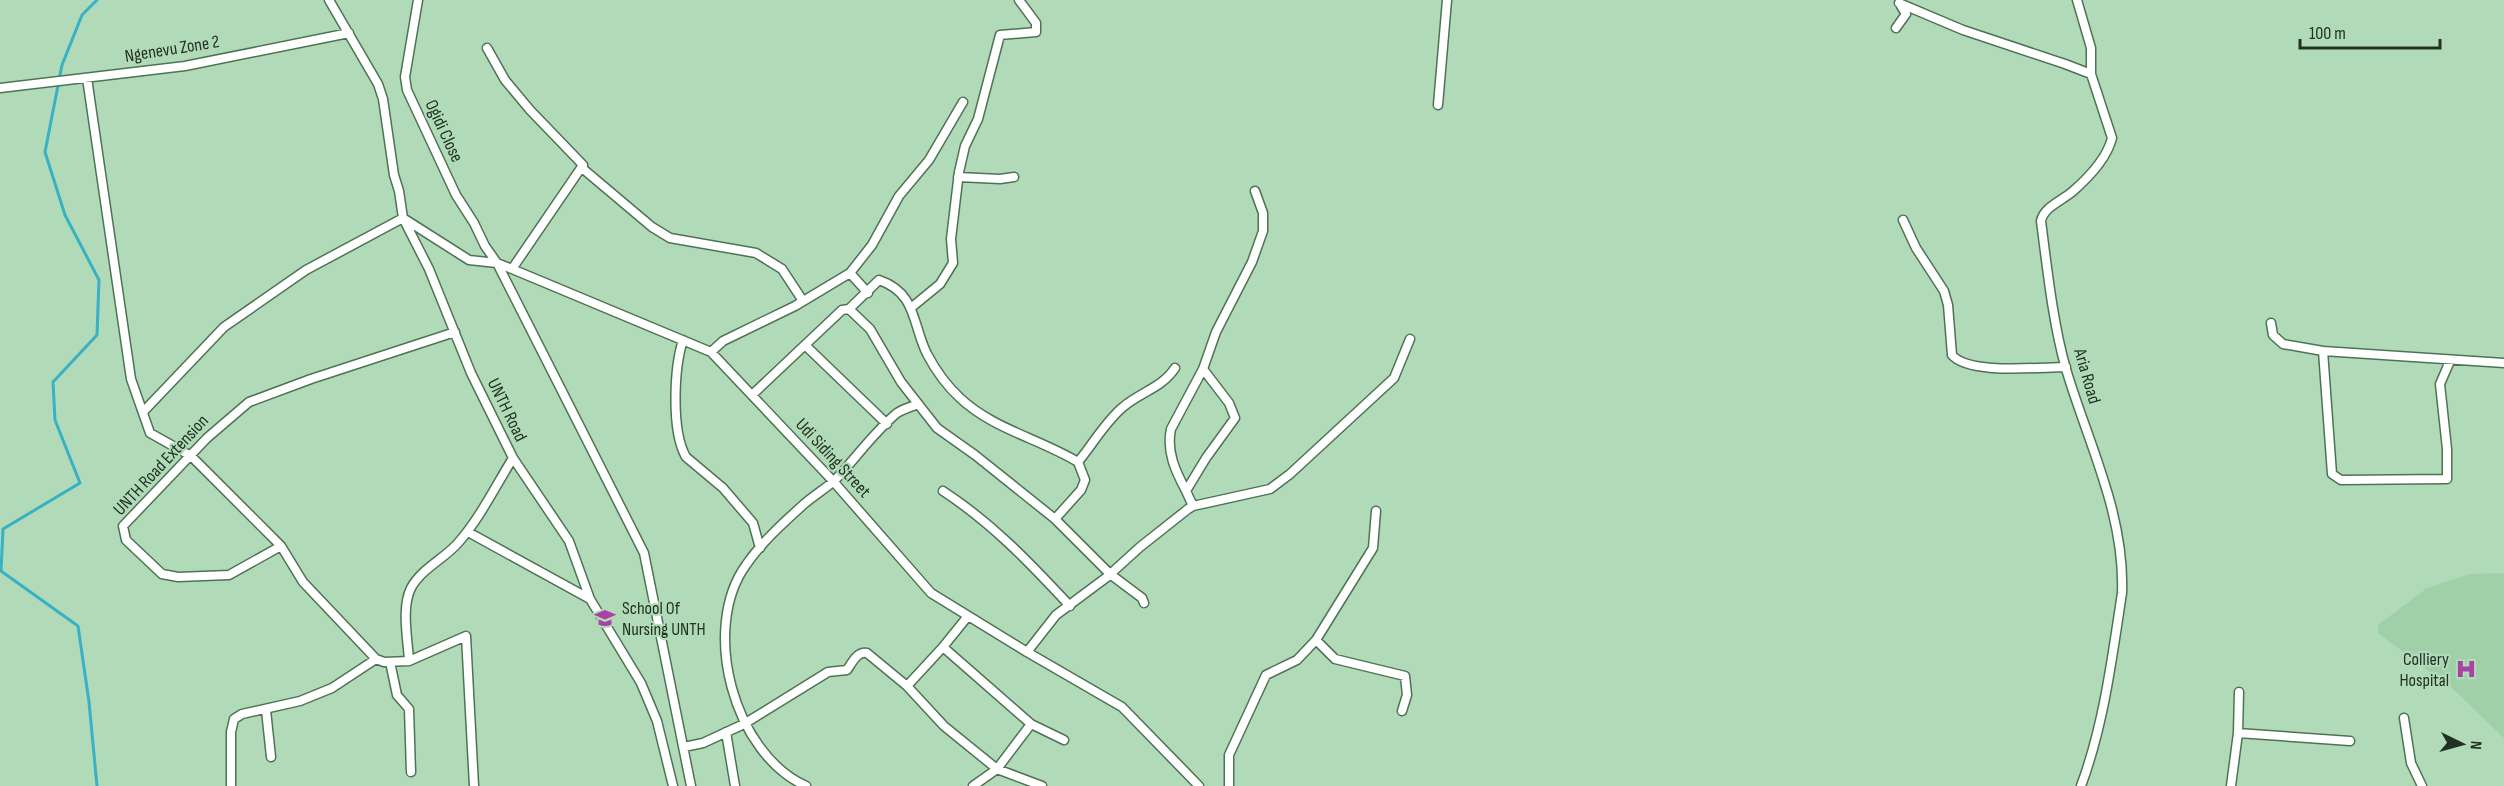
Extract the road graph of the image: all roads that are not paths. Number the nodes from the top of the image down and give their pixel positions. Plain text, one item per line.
1 (329, 0) edge
2 (418, 0) edge
3 (1019, 0) edge
4 (1447, 0) edge
5 (2077, 0) edge
6 (1899, 1) edge
7 (1896, 28) dead end
8 (348, 33) junction
9 (487, 48) dead end
10 (2091, 74) junction
11 (87, 78) junction
12 (0, 88) edge
13 (963, 102) dead end
14 (1438, 105) dead end
15 (582, 168) junction
16 (958, 177) junction
17 (1014, 177) dead end
18 (1255, 190) dead end
19 (403, 218) junction
20 (1903, 220) dead end
21 (497, 264) junction
22 (512, 268) junction
23 (850, 273) junction
24 (868, 293) junction
25 (803, 301) junction
26 (912, 307) junction
27 (849, 309) junction
28 (2271, 323) dead end
29 (455, 332) junction
30 (1410, 339) dead end
31 (683, 340) junction
32 (806, 346) junction
33 (2324, 351) junction
34 (711, 352) junction
35 (2450, 361) junction
36 (2504, 363) edge
37 (2066, 367) junction
38 (1175, 368) dead end
39 (1203, 369) junction
40 (752, 395) junction
41 (918, 404) junction
42 (143, 412) junction
43 (887, 424) junction
44 (191, 456) junction
45 (513, 458) junction
46 (1078, 462) junction
47 (833, 482) junction
48 (943, 491) dead end
49 (1186, 491) junction
50 (1193, 506) junction
51 (1376, 511) dead end
52 (1055, 519) junction
53 (468, 532) junction
54 (281, 546) junction
55 (760, 548) junction
56 (1110, 574) junction
57 (590, 599) junction
58 (1144, 603) dead end
59 (1070, 606) junction
60 (968, 616) junction
61 (1316, 640) junction
62 (943, 647) junction
63 (1027, 652) junction
64 (376, 659) junction
65 (409, 661) junction
66 (390, 662) junction
67 (907, 686) junction
68 (2239, 692) dead end
69 (266, 710) junction
70 (1402, 711) dead end
71 (2404, 718) dead end
72 (744, 724) junction
73 (1031, 724) junction
74 (726, 732) junction
75 (2238, 734) junction
76 (1064, 740) dead end
77 (2350, 741) dead end
78 (684, 747) junction
79 (272, 757) dead end
80 (997, 769) junction
81 (411, 772) dead end
82 (231, 786) edge
83 (474, 786) edge
84 (673, 786) edge
85 (691, 786) edge
86 (735, 786) edge
87 (806, 786) edge
88 (974, 786) edge
89 (1042, 786) edge
90 (1199, 786) edge
91 (1229, 786) edge
92 (2081, 786) edge
93 (2231, 786) edge
94 (2422, 786) edge

1 - 8 street, UNTH Road
2 - 21 street, Ogidi Close
3 - 16 street
4 - 14 street
5 - 10 street, Aria Road
6 - 7 street
6 - 10 street
8 - 11 street, Ngenevu Zone 2
8 - 19 street, UNTH Road
9 - 15 street
10 - 37 street, Aria Road
11 - 12 street, Ngenevu Zone 2
11 - 42 street
13 - 23 street
15 - 22 street
15 - 25 street
16 - 17 street
16 - 26 street
18 - 39 street
19 - 21 street, Udi Siding Street
19 - 29 street, UNTH Road
19 - 42 street
20 - 37 street
21 - 22 street, Udi Siding Street
21 - 78 street, Ogidi Close
22 - 31 street, Udi Siding Street
23 - 24 street
23 - 25 street
24 - 26 street
24 - 27 street
25 - 34 street
26 - 46 street
27 - 32 street
27 - 41 street
28 - 33 street
29 - 44 street, UNTH Road Extension
29 - 45 street, UNTH Road
30 - 50 street
31 - 34 street, Udi Siding Street
31 - 55 street
32 - 40 street
32 - 43 street
33 - 35 street
33 - 35 street
34 - 40 street, Udi Siding Street
35 - 36 street
37 - 92 street, Aria Road
38 - 46 street
39 - 49 street
39 - 49 street
40 - 47 street, Udi Siding Street
41 - 43 street
41 - 52 street
42 - 44 street
43 - 47 street
44 - 54 street
44 - 54 street, UNTH Road Extension
45 - 53 street
45 - 57 street, UNTH Road
46 - 52 street
47 - 55 street
47 - 60 street, Udi Siding Street
48 - 59 street
49 - 50 street
50 - 56 street
51 - 61 street
52 - 56 street
53 - 57 street
53 - 65 street
54 - 64 street
55 - 72 street
56 - 58 street
56 - 59 street
57 - 84 street, UNTH Road
59 - 63 street
60 - 62 street
60 - 63 street, Udi Siding Street
61 - 70 street
61 - 91 street
62 - 67 street
62 - 73 street
63 - 90 street, Udi Siding Street
64 - 66 street
64 - 69 street
65 - 66 street
65 - 83 street
66 - 81 street
67 - 72 street
67 - 80 street
68 - 75 street
69 - 79 street
69 - 82 street
71 - 94 street
72 - 74 street
72 - 87 street
73 - 76 street
73 - 80 street
74 - 78 street
74 - 86 street
75 - 77 street
75 - 93 street
78 - 85 street, Ogidi Close
80 - 88 street
80 - 89 street

